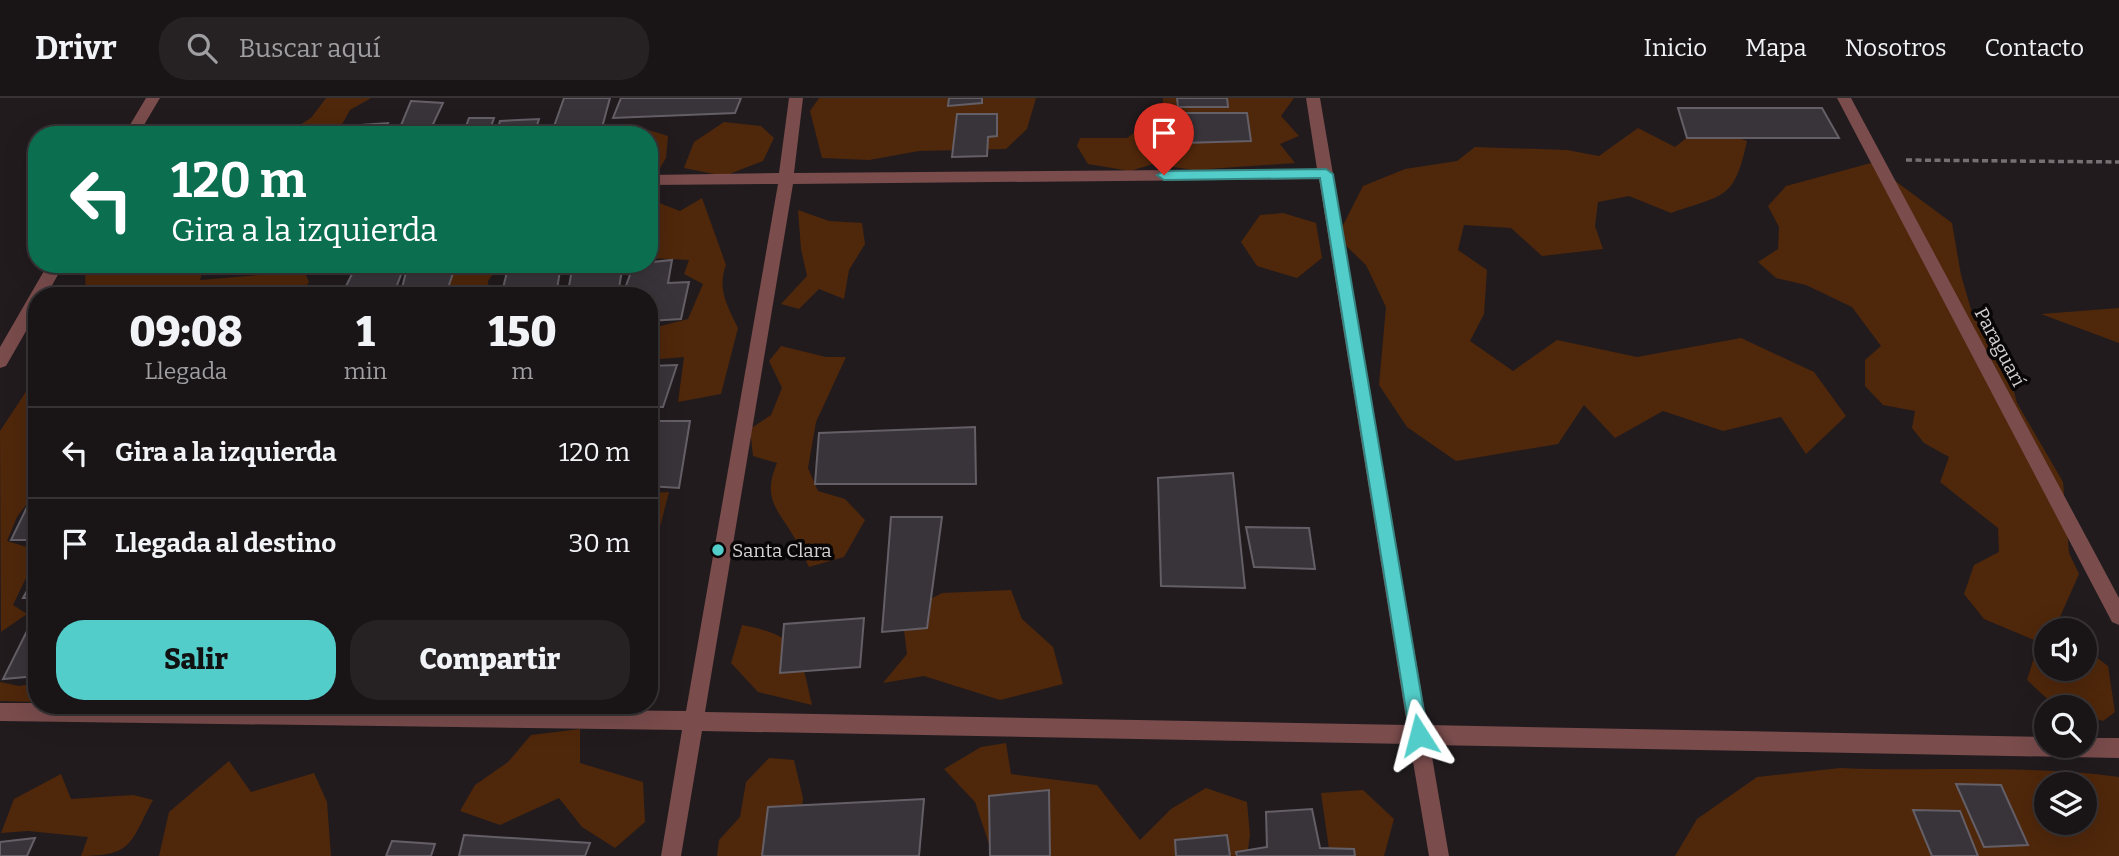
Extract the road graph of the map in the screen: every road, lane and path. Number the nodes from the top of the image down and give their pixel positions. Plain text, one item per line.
1 (153, 98) edge
2 (796, 98) edge
3 (1313, 98) edge
4 (1844, 98) edge
5 (136, 126) edge
6 (1877, 160) junction
7 (2119, 162) edge
8 (1326, 174) junction
9 (786, 179) junction
10 (658, 180) edge
11 (28, 313) edge
12 (0, 361) edge
13 (2119, 616) edge
14 (0, 712) edge
15 (28, 712) edge
16 (154, 714) edge
17 (694, 721) junction
18 (1419, 735) junction
19 (2119, 748) edge
20 (671, 856) edge
21 (1440, 856) edge

1 - 5 street
2 - 9 street
3 - 8 street
4 - 6 street, Paraguarí
6 - 7 path
6 - 13 street, Paraguarí
8 - 9 street
8 - 18 street
9 - 10 street
9 - 17 street
11 - 12 street
14 - 15 street
16 - 17 street
17 - 18 street
17 - 20 street
18 - 19 street
18 - 21 street

